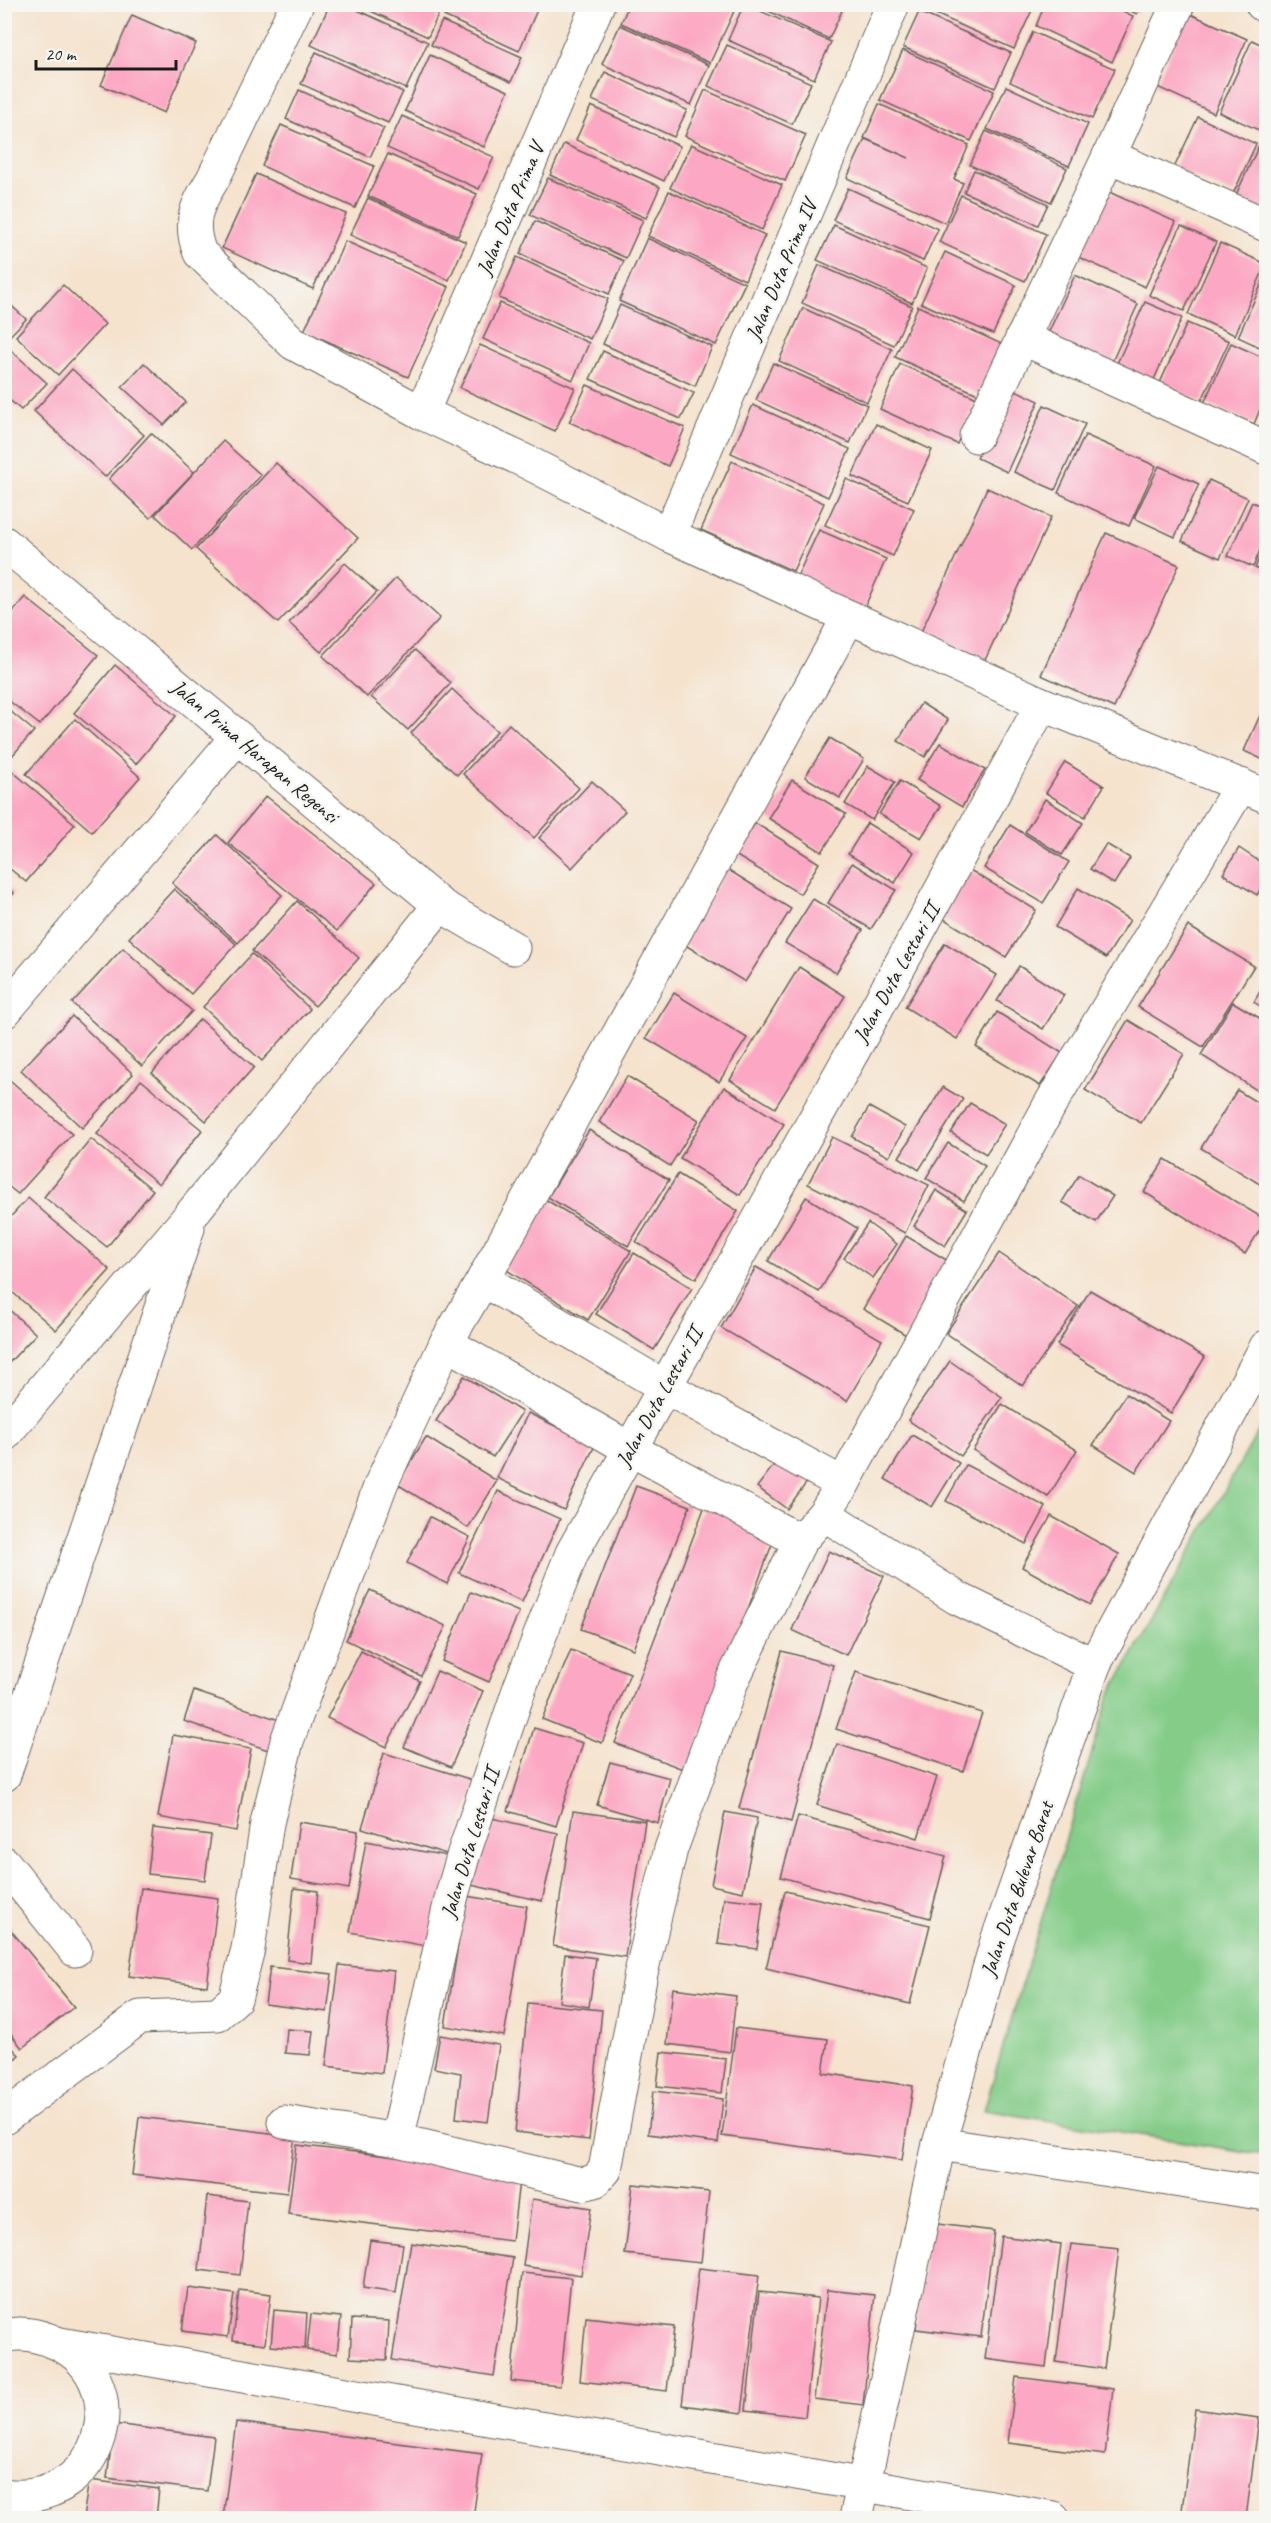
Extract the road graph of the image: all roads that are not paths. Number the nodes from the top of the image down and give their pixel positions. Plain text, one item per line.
1 (297, 4) edge
2 (598, 4) edge
3 (893, 4) edge
4 (1178, 4) edge
5 (1262, 4) edge
6 (1266, 7) edge
7 (1109, 156) junction
8 (1266, 225) edge
9 (1022, 338) junction
10 (422, 413) junction
11 (976, 436) dead end
12 (1266, 448) edge
13 (669, 535) junction
14 (7, 550) edge
15 (849, 617) junction
16 (1042, 704) junction
17 (237, 737) junction
18 (1254, 790) edge
19 (440, 905) junction
20 (513, 948) dead end
21 (4, 1012) edge
22 (194, 1211) junction
23 (483, 1280) junction
24 (446, 1343) junction
25 (1266, 1347) edge
26 (665, 1387) junction
27 (4, 1435) edge
28 (630, 1449) junction
29 (843, 1484) junction
30 (825, 1514) junction
31 (800, 1541) junction
32 (1094, 1665) junction
33 (4, 1775) edge
34 (4, 1863) edge
35 (75, 1950) dead end
36 (4, 2118) edge
37 (284, 2122) dead end
38 (398, 2140) junction
39 (939, 2144) junction
40 (1266, 2194) edge
41 (6, 2332) edge
42 (60, 2344) junction
43 (861, 2485) junction
44 (7, 2503) edge
45 (856, 2518) edge
46 (1053, 2518) edge

1 - 10 street
2 - 10 street, Jalan Duta Prima V
3 - 13 street, Jalan Duta Prima IV
4 - 7 street
5 - 6 street
7 - 8 street
7 - 9 street
9 - 11 street
9 - 12 street
10 - 13 street
13 - 15 street
14 - 17 street, Jalan Prima Harapan Regensi
15 - 16 street
15 - 23 street
16 - 18 street
16 - 26 street, Jalan Duta Lestari II
17 - 19 street, Jalan Prima Harapan Regensi
17 - 21 street
18 - 29 street
19 - 20 street, Jalan Prima Harapan Regensi
19 - 22 street
22 - 27 street
22 - 33 street
23 - 24 street
23 - 26 street
24 - 28 street
24 - 36 street
25 - 32 street, Jalan Duta Bulevar Barat
26 - 28 street, Jalan Duta Lestari II
26 - 29 street
28 - 31 street
28 - 38 street, Jalan Duta Lestari II
29 - 30 street
30 - 31 street
30 - 32 street
31 - 38 street
32 - 39 street, Jalan Duta Bulevar Barat
34 - 35 street
37 - 38 street
39 - 40 street
39 - 43 street, Jalan Duta Bulevar Barat
41 - 42 street
42 - 43 street
42 - 44 street
43 - 45 street, Jalan Duta Bulevar Barat
43 - 46 street

